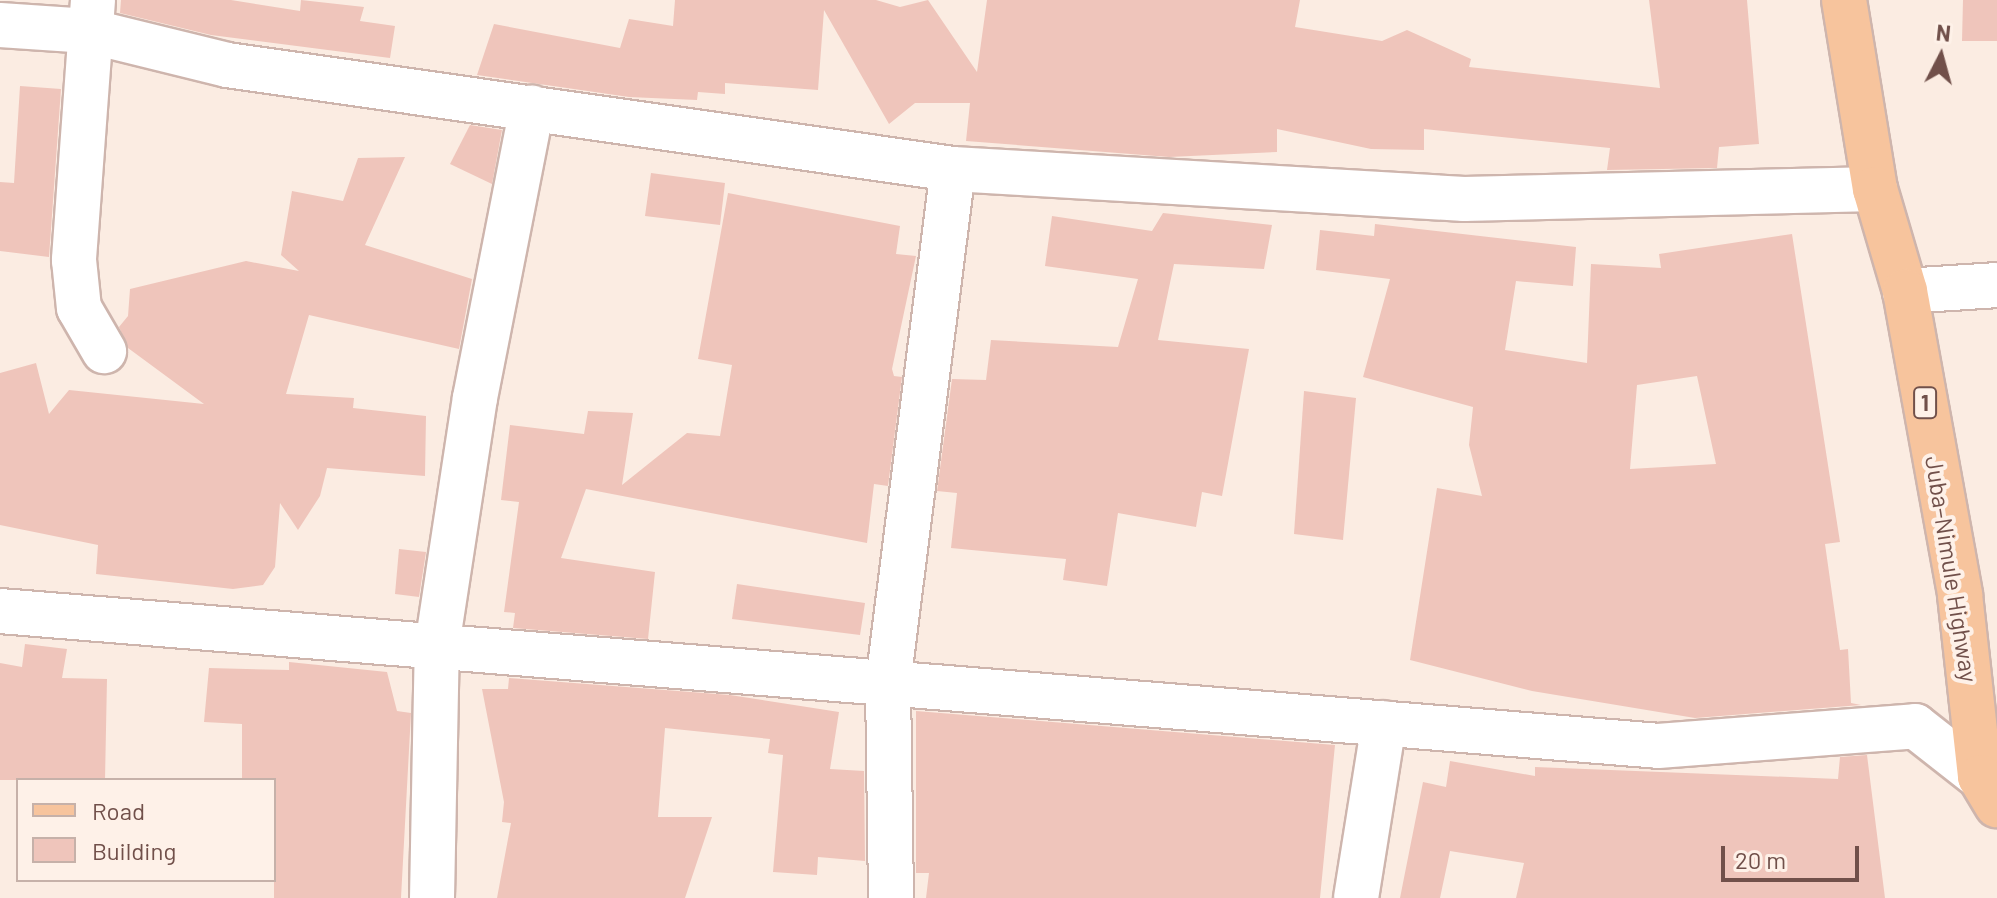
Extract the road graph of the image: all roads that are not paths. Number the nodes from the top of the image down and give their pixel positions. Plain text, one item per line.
1 (1844, 0) edge
2 (91, 16) edge
3 (0, 25) edge
4 (532, 108) junction
5 (953, 169) junction
6 (1875, 189) junction
7 (1997, 285) edge
8 (1905, 291) junction
9 (104, 351) dead end
10 (0, 611) edge
11 (437, 646) junction
12 (888, 683) junction
13 (1384, 723) junction
14 (1991, 785) edge
15 (432, 898) edge
16 (891, 898) edge
17 (1356, 898) edge

1 - 6 main road, Juba–Nimule Highway / 1
2 - 3 street
2 - 4 street
2 - 9 street
4 - 5 street
4 - 11 street
5 - 6 street
5 - 12 street
6 - 8 main road, Juba–Nimule Highway / 1
7 - 8 street
8 - 14 main road, Juba–Nimule Highway / 1
10 - 11 street
11 - 12 street
11 - 15 street
12 - 13 street
12 - 16 street
13 - 14 street
13 - 17 street

